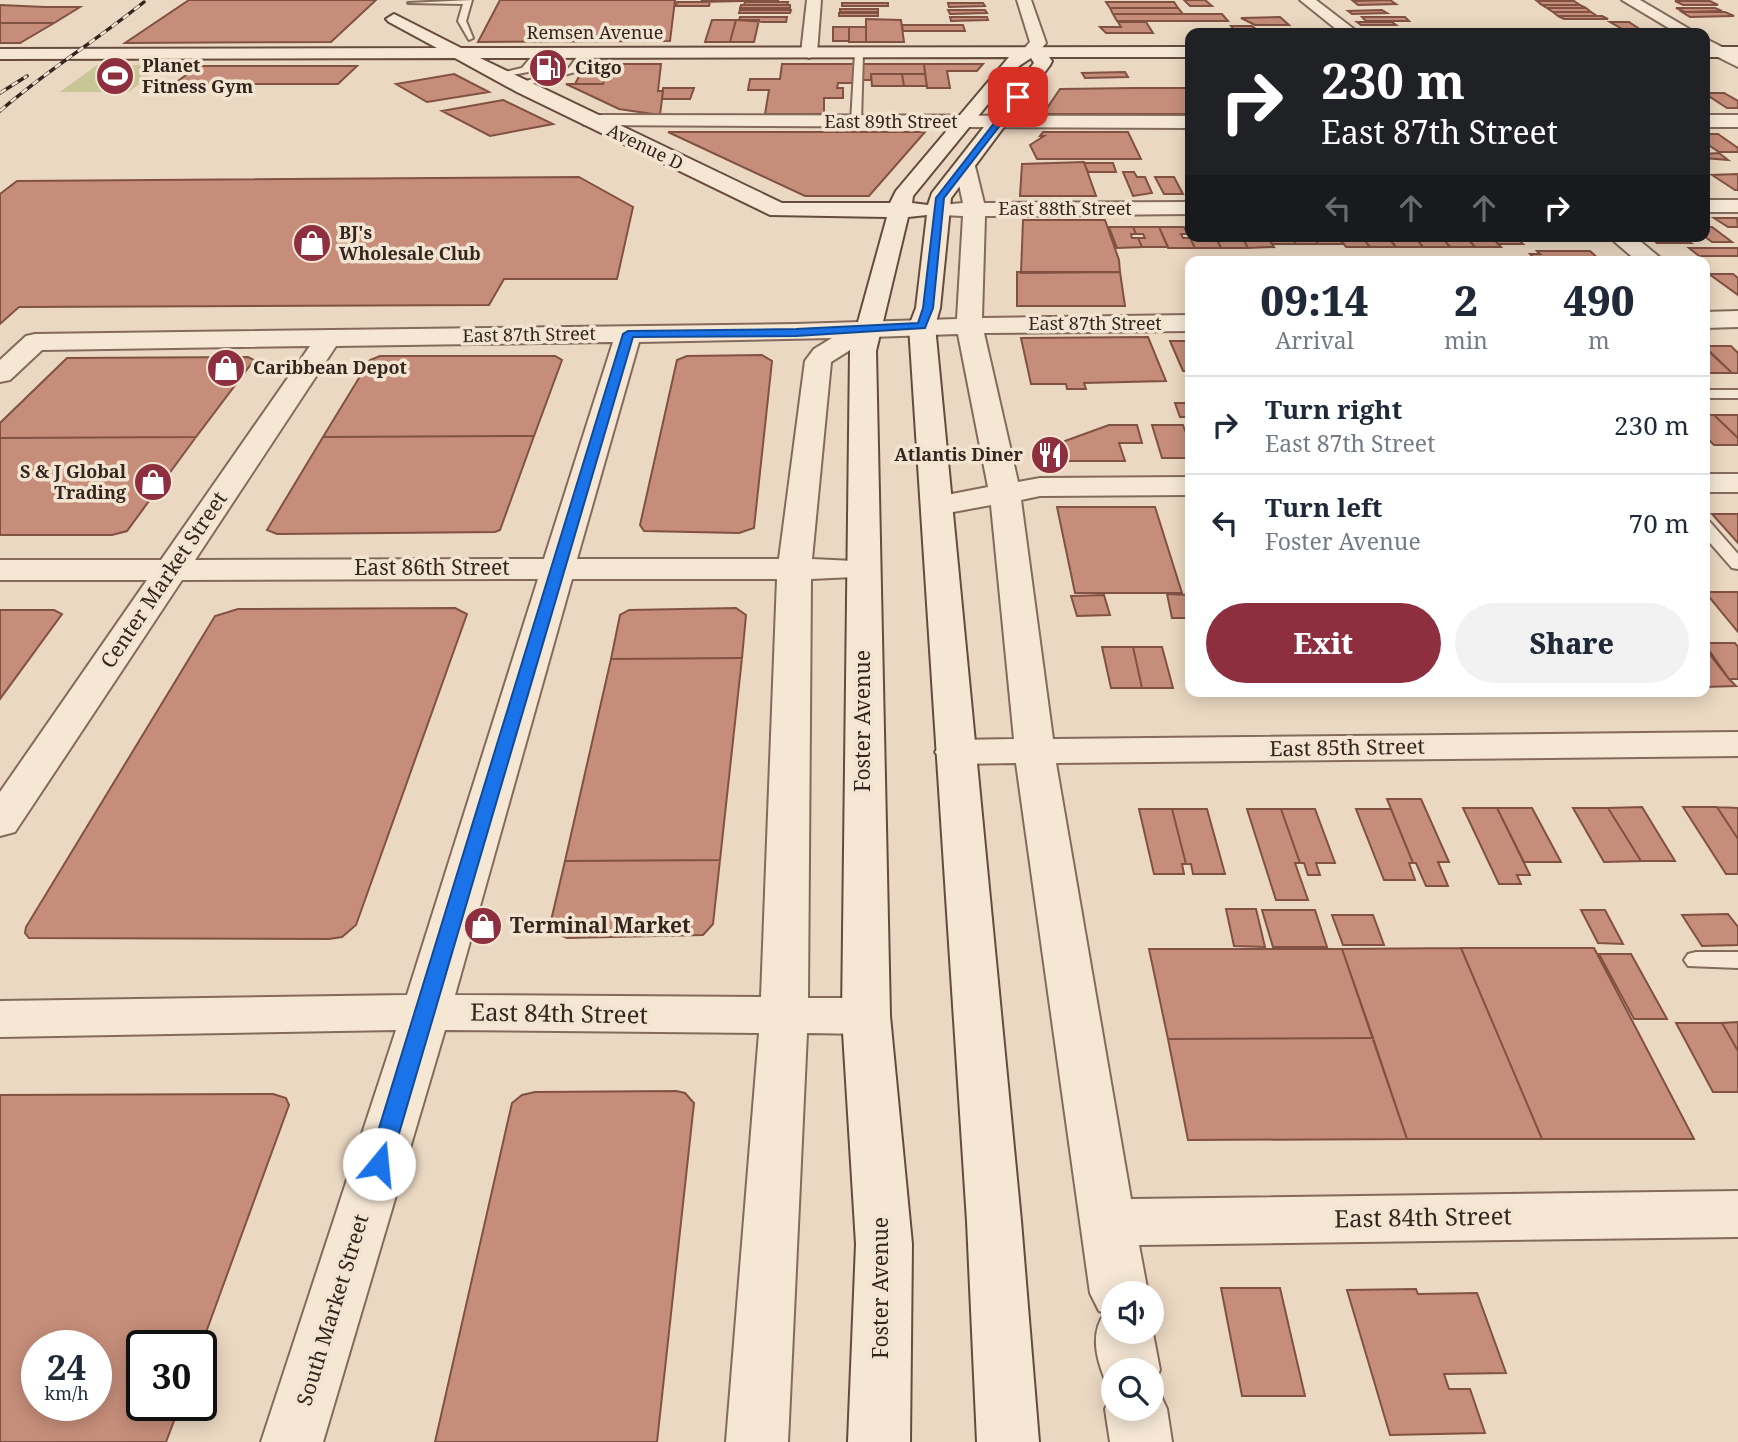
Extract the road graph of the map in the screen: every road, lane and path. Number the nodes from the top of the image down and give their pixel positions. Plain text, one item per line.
1 (814, 0) edge
2 (1024, 0) edge
3 (1307, 0) edge
4 (1629, 0) edge
5 (413, 1) edge
6 (467, 1) edge
7 (394, 19) junction
8 (1344, 28) edge
9 (1679, 28) edge
10 (469, 38) dead end
11 (1738, 51) edge
12 (358, 52) junction
13 (453, 52) junction
14 (1185, 52) edge
15 (1712, 52) edge
16 (809, 53) junction
17 (859, 53) junction
18 (1027, 53) junction
19 (0, 54) edge
20 (581, 58) junction
21 (1738, 62) edge
22 (523, 69) junction
23 (545, 78) junction
24 (591, 121) junction
25 (1710, 121) edge
26 (1738, 121) edge
27 (856, 122) junction
28 (961, 122) junction
29 (1185, 122) edge
30 (999, 123) junction
31 (965, 166) junction
32 (1710, 206) edge
33 (1738, 206) edge
34 (1185, 208) edge
35 (897, 210) junction
36 (939, 210) junction
37 (975, 210) junction
38 (1627, 242) edge
39 (1645, 256) edge
40 (1710, 304) edge
41 (1734, 319) edge
42 (1710, 320) edge
43 (1185, 323) edge
44 (969, 325) junction
45 (922, 326) junction
46 (870, 327) junction
47 (628, 334) junction
48 (329, 337) junction
49 (0, 374) edge
50 (1710, 394) edge
51 (1738, 394) edge
52 (1710, 483) edge
53 (1738, 483) edge
54 (1185, 486) edge
55 (1005, 494) junction
56 (937, 506) junction
57 (1710, 532) edge
58 (1738, 564) edge
59 (559, 568) junction
60 (171, 569) junction
61 (863, 569) junction
62 (0, 570) edge
63 (794, 570) junction
64 (1738, 744) edge
65 (1035, 751) junction
66 (955, 752) junction
67 (0, 823) edge
68 (1696, 960) dead end
69 (1738, 960) edge
70 (426, 1012) junction
71 (866, 1016) junction
72 (783, 1017) junction
73 (0, 1019) edge
74 (1738, 1214) edge
75 (1108, 1222) junction
76 (1117, 1281) edge
77 (1138, 1421) edge
78 (292, 1442) edge
79 (757, 1442) edge
80 (879, 1442) edge
81 (1008, 1442) edge
82 (1141, 1442) edge

1 - 16 street
2 - 18 street
3 - 8 street
4 - 9 street
5 - 6 lane
5 - 7 street
6 - 10 lane
7 - 12 street
7 - 13 street, Avenue D
11 - 15 street
12 - 13 street, Remsen Avenue
12 - 19 street, Remsen Avenue
13 - 22 street, Avenue D
13 - 22 street, Remsen Avenue
14 - 18 street, Remsen Avenue
15 - 21 street
16 - 17 street, Remsen Avenue
16 - 20 street, Remsen Avenue
17 - 18 street, Remsen Avenue
17 - 27 lane
18 - 28 street, Foster Avenue
18 - 30 street
20 - 22 street, Remsen Avenue
20 - 23 lane
22 - 23 lane
22 - 23 lane
22 - 24 street, Avenue D
24 - 27 street, East 89th Street
24 - 35 street, Avenue D
25 - 26 street
27 - 28 street, East 89th Street
28 - 30 street, East 89th Street
28 - 35 street, Foster Avenue
29 - 30 street, East 89th Street
30 - 31 street
31 - 36 street
31 - 37 street
32 - 33 street
34 - 37 street, East 88th Street
35 - 36 street, Avenue D
35 - 46 street, Foster Avenue
36 - 37 street, East 88th Street
36 - 45 street
37 - 44 street
38 - 39 street
40 - 41 street
41 - 42 street
43 - 44 street, East 87th Street
44 - 45 street, East 87th Street
44 - 55 street
45 - 46 street, East 87th Street
45 - 56 street
46 - 47 street, East 87th Street
46 - 61 street, Foster Avenue
46 - 63 street
47 - 48 street, East 87th Street
47 - 59 street, South Market Street
48 - 49 street, East 87th Street
48 - 60 street, Center Market Street
50 - 51 lane
52 - 53 street
54 - 55 street
55 - 56 street
55 - 65 street
56 - 66 street
57 - 58 lane
59 - 60 street, East 86th Street
59 - 63 street, East 86th Street
59 - 70 street, South Market Street
60 - 62 street, East 86th Street
60 - 67 street, Center Market Street
61 - 63 street, East 86th Street
61 - 71 street, Foster Avenue
63 - 72 street
64 - 65 street, East 85th Street
65 - 66 street, East 85th Street
65 - 75 street
66 - 81 street
68 - 69 lane
70 - 72 street, East 84th Street
70 - 73 street, East 84th Street
70 - 78 street, South Market Street
71 - 72 street, East 84th Street
71 - 80 street, Foster Avenue
72 - 79 street
74 - 75 street, East 84th Street
75 - 76 street
77 - 82 street

